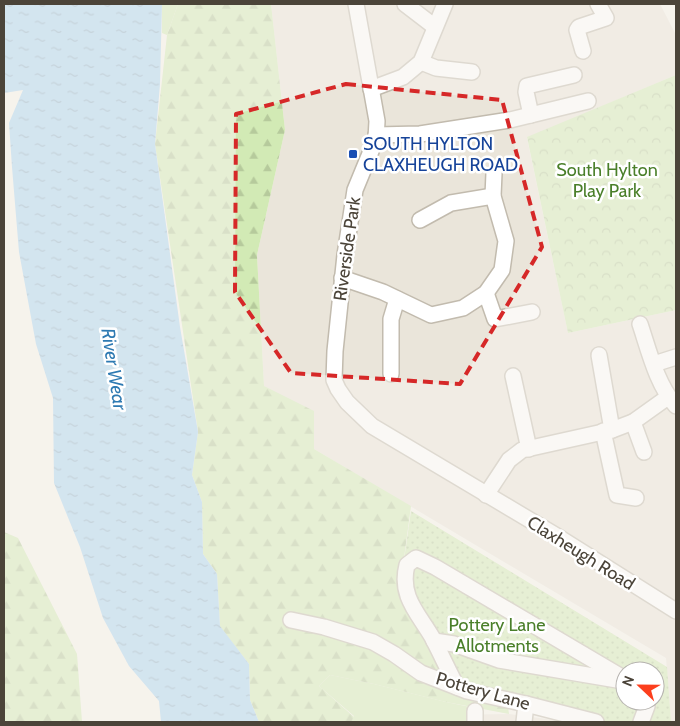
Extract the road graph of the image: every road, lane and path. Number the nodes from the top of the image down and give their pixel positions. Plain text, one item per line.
1 (356, 4) edge
2 (405, 4) edge
3 (445, 4) edge
4 (598, 4) edge
5 (435, 27) junction
6 (583, 51) dead end
7 (421, 62) junction
8 (472, 72) dead end
9 (574, 76) dead end
10 (371, 89) junction
11 (588, 101) dead end
12 (531, 115) junction
13 (376, 135) junction
14 (494, 173) dead end
15 (493, 196) junction
16 (420, 220) dead end
17 (342, 278) junction
18 (486, 293) junction
19 (397, 299) junction
20 (532, 312) dead end
21 (640, 324) dead end
22 (599, 355) dead end
23 (676, 357) edge
24 (654, 364) junction
25 (391, 374) dead end
26 (513, 376) dead end
27 (334, 380) joint
28 (672, 402) edge
29 (633, 422) junction
30 (608, 430) junction
31 (529, 449) junction
32 (644, 452) dead end
33 (486, 495) junction
34 (636, 498) dead end
35 (676, 611) edge
36 (291, 620) dead end
37 (434, 642) junction
38 (615, 674) edge
39 (615, 678) edge
40 (457, 687) junction
41 (526, 704) junction
42 (592, 721) edge
43 (524, 722) edge

1 - 10 street, Riverside Park
2 - 5 street
3 - 5 street
4 - 6 street
5 - 7 street
7 - 8 street
7 - 10 street
9 - 12 street
10 - 13 street, Riverside Park
11 - 12 street
12 - 13 street
13 - 17 street, Riverside Park
14 - 15 street
15 - 16 street
15 - 18 street
17 - 19 street
17 - 27 street, Riverside Park
18 - 19 street
18 - 20 street
19 - 25 street
21 - 24 street
22 - 30 street
23 - 24 street
24 - 28 street
26 - 31 street
27 - 33 street, Claxheugh Road
28 - 29 street
29 - 30 street
29 - 32 street
30 - 31 street
30 - 34 street
31 - 33 street
33 - 35 street, Claxheugh Road
36 - 40 street, Pottery Lane
37 - 38 street
37 - 39 street
37 - 40 street
40 - 41 street, Pottery Lane
41 - 42 street, Pottery Lane
41 - 43 street

